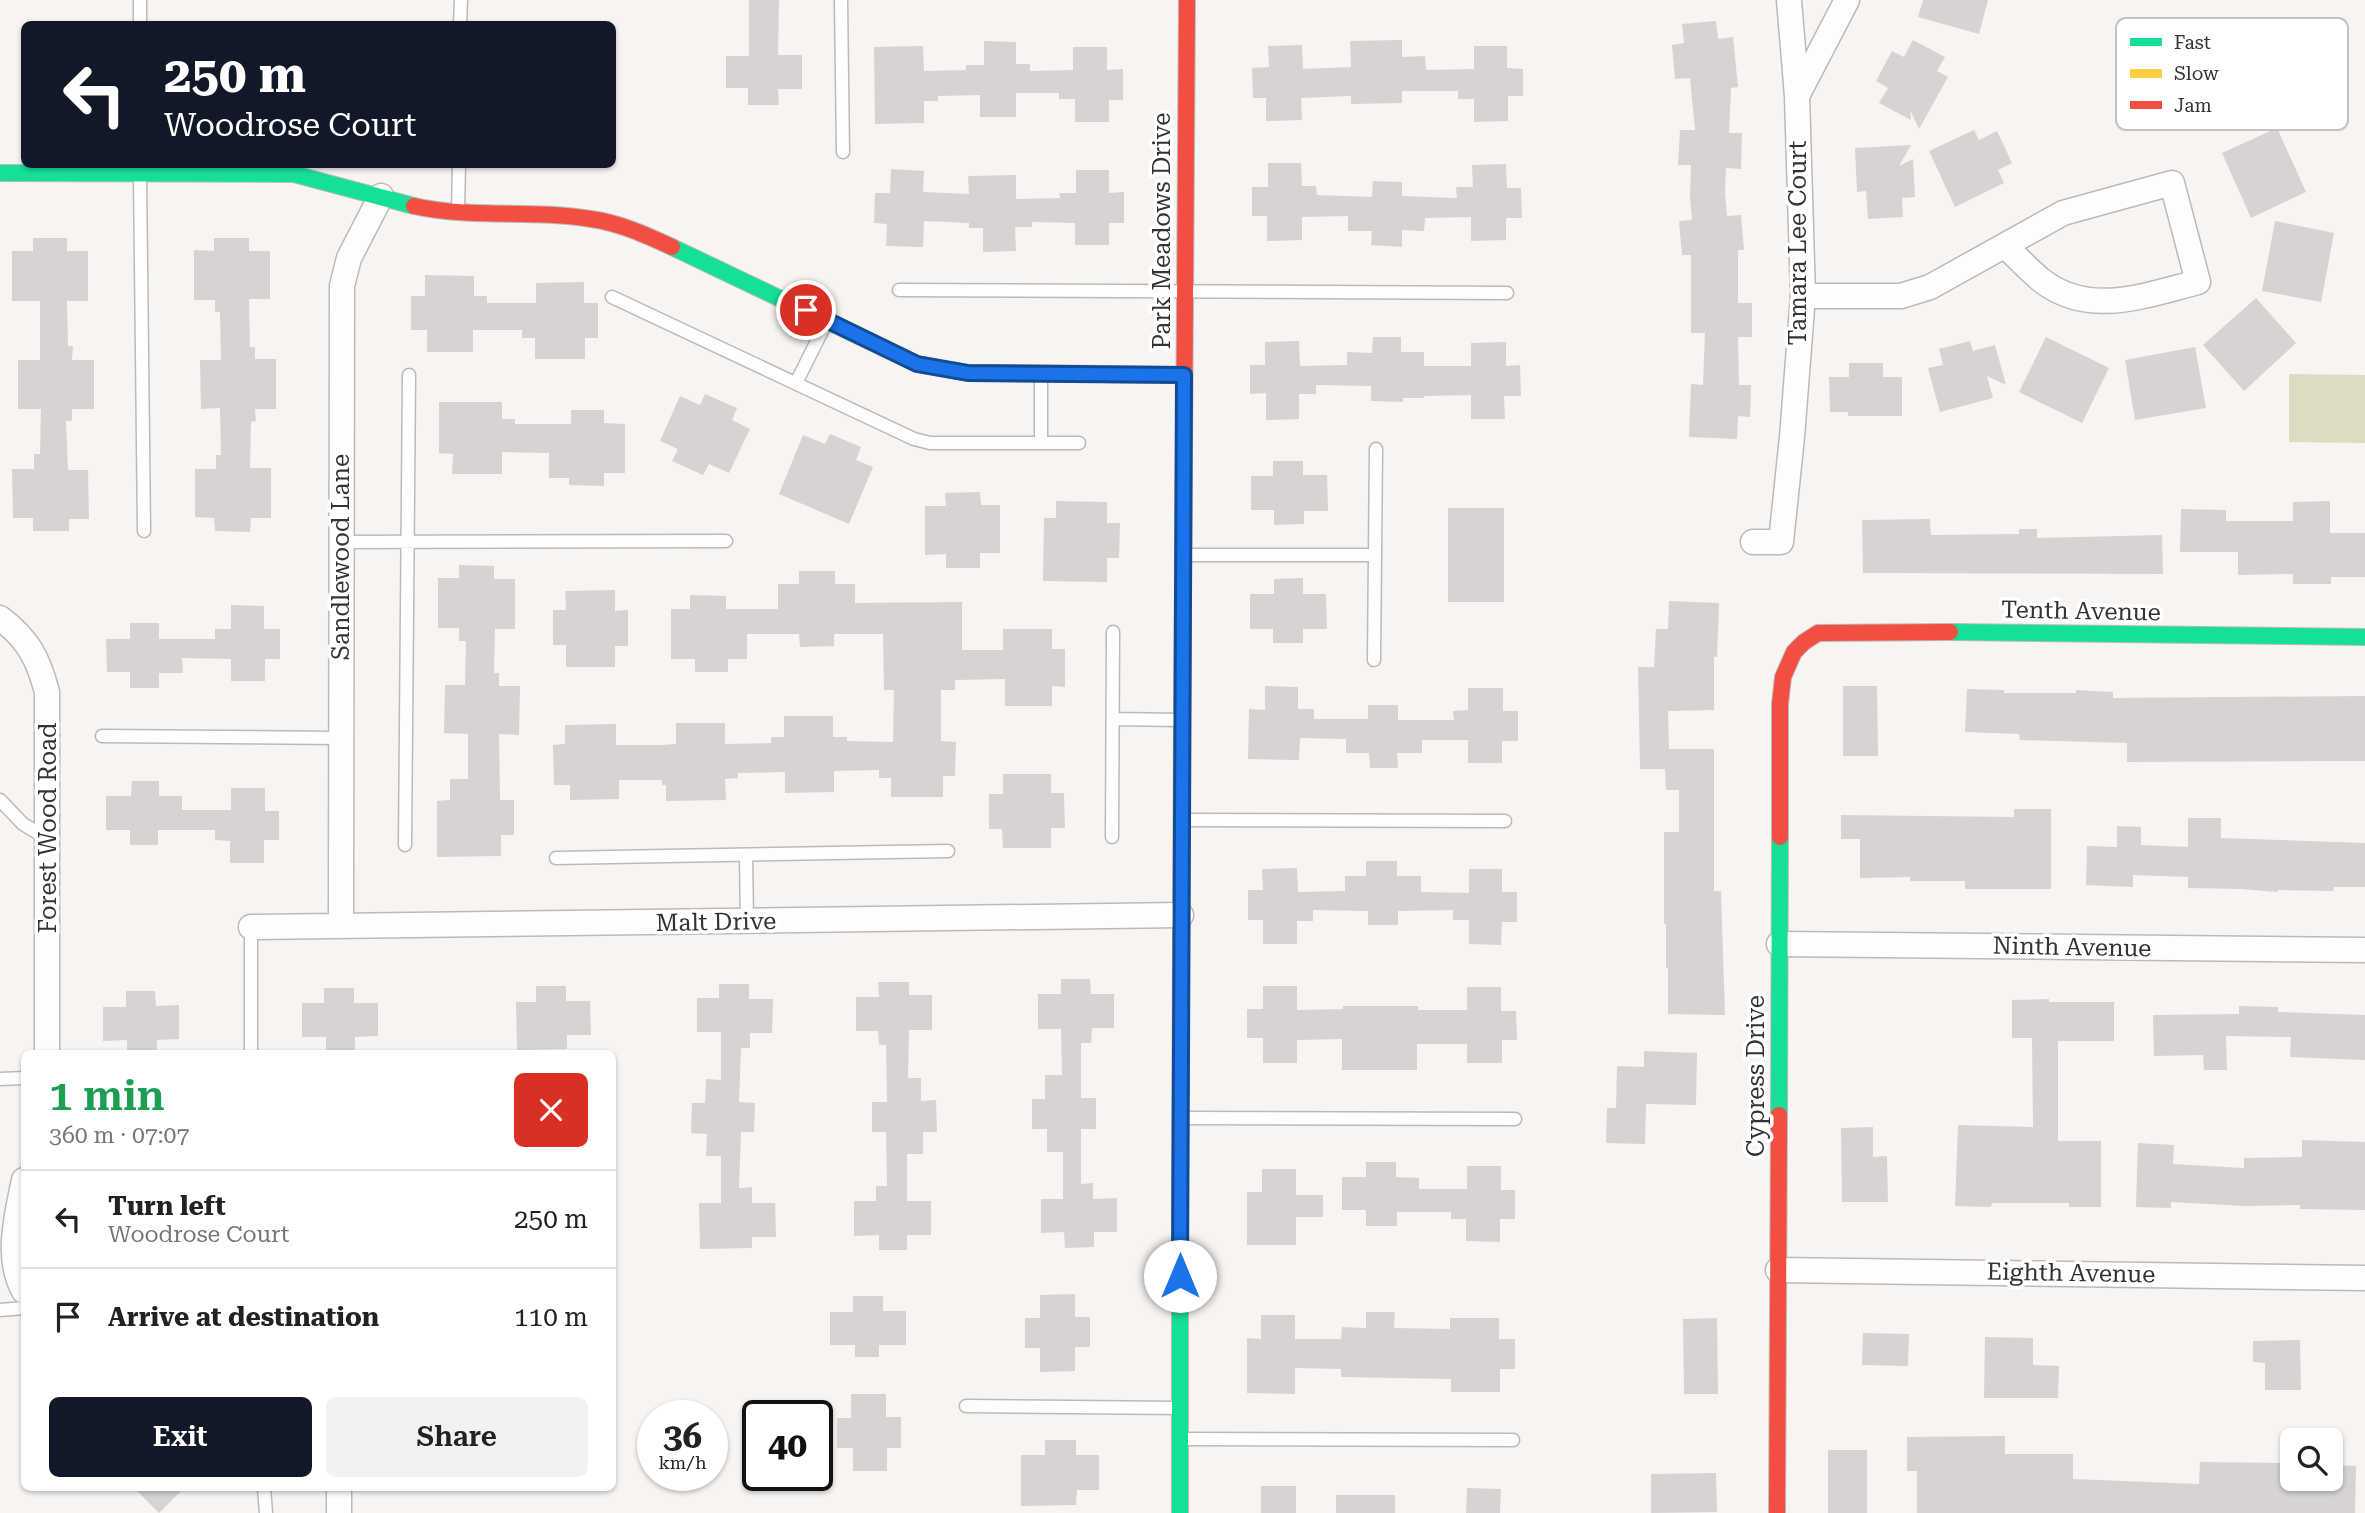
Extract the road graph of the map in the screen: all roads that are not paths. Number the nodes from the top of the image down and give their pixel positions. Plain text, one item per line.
1 (140, 0) edge
2 (461, 0) edge
3 (841, 0) edge
4 (1187, 0) edge
5 (1789, 0) edge
6 (1847, 0) edge
7 (140, 21) edge
8 (460, 21) edge
9 (1797, 96) junction
10 (844, 152) dead end
11 (459, 168) edge
12 (140, 169) edge
13 (0, 173) edge
14 (381, 196) junction
15 (458, 211) junction
16 (2006, 247) junction
17 (899, 290) dead end
18 (1184, 290) junction
19 (1507, 293) dead end
20 (1803, 296) junction
21 (612, 297) dead end
22 (827, 320) junction
23 (1041, 374) junction
24 (408, 375) dead end
25 (1184, 375) junction
26 (796, 383) junction
27 (1041, 443) junction
28 (1079, 443) dead end
29 (1376, 449) dead end
30 (144, 531) dead end
31 (341, 541) junction
32 (726, 541) dead end
33 (407, 542) junction
34 (1753, 542) dead end
35 (1183, 555) junction
36 (1375, 555) junction
37 (0, 618) edge
38 (1114, 632) dead end
39 (2365, 637) edge
40 (1800, 644) joint
41 (1374, 660) dead end
42 (1113, 719) junction
43 (1182, 720) junction
44 (102, 736) dead end
45 (341, 738) junction
46 (0, 800) edge
47 (1181, 820) junction
48 (1505, 821) dead end
49 (1112, 838) dead end
50 (48, 839) junction
51 (405, 845) dead end
52 (948, 851) dead end
53 (746, 855) junction
54 (556, 858) dead end
55 (1181, 915) junction
56 (747, 922) junction
57 (341, 926) junction
58 (251, 927) joint
59 (1779, 944) junction
60 (2365, 950) edge
61 (47, 1050) edge
62 (251, 1050) edge
63 (21, 1078) edge
64 (0, 1079) edge
65 (1181, 1118) junction
66 (1515, 1119) dead end
67 (21, 1195) edge
68 (1778, 1270) junction
69 (2365, 1278) edge
70 (21, 1285) edge
71 (21, 1308) edge
72 (0, 1310) edge
73 (966, 1406) dead end
74 (1180, 1408) junction
75 (1180, 1439) junction
76 (1513, 1440) dead end
77 (264, 1491) edge
78 (339, 1491) edge
79 (267, 1513) edge
80 (339, 1513) edge
81 (1180, 1513) edge
82 (1777, 1513) edge

1 - 7 lane
2 - 8 lane
3 - 10 lane
4 - 18 street, Park Meadows Drive
5 - 9 street, Tamara Lee Court
6 - 9 street
9 - 20 street, Tamara Lee Court
11 - 15 lane
12 - 13 street
12 - 14 street
12 - 30 lane
14 - 15 street
14 - 31 street, Sandlewood Lane
15 - 22 street
16 - 16 street
16 - 20 street
17 - 18 lane
18 - 19 lane
18 - 25 street, Park Meadows Drive
20 - 34 street, Tamara Lee Court
21 - 26 lane
22 - 23 street
22 - 26 lane
23 - 25 street
23 - 27 lane
24 - 33 lane
25 - 35 street, Park Meadows Drive
26 - 27 lane
27 - 28 lane
29 - 36 lane
31 - 33 lane
31 - 45 street, Sandlewood Lane
32 - 33 lane
33 - 51 lane
35 - 36 lane
35 - 43 street, Park Meadows Drive
36 - 41 lane
37 - 50 street, Forest Wood Road
38 - 42 lane
39 - 40 street, Tenth Avenue
40 - 59 street, Cypress Drive
42 - 43 lane
42 - 49 lane
43 - 47 street, Park Meadows Drive
44 - 45 lane
45 - 57 street, Sandlewood Lane
46 - 50 lane
47 - 48 lane
47 - 55 street, Park Meadows Drive
50 - 61 street, Forest Wood Road
52 - 53 lane
53 - 54 lane
53 - 56 lane
55 - 56 street, Malt Drive
55 - 65 street, Park Meadows Drive
56 - 57 street, Malt Drive
57 - 58 street, Malt Drive
58 - 62 lane
59 - 60 street, Ninth Avenue
59 - 68 street, Cypress Drive
63 - 64 lane
65 - 66 lane
65 - 74 street, Park Meadows Drive
67 - 70 street
68 - 69 street, Eighth Avenue
68 - 82 street, Cypress Drive
71 - 72 lane
73 - 74 lane
74 - 75 street, Park Meadows Drive
75 - 76 lane
75 - 81 street, Park Meadows Drive
77 - 79 lane
78 - 80 street

